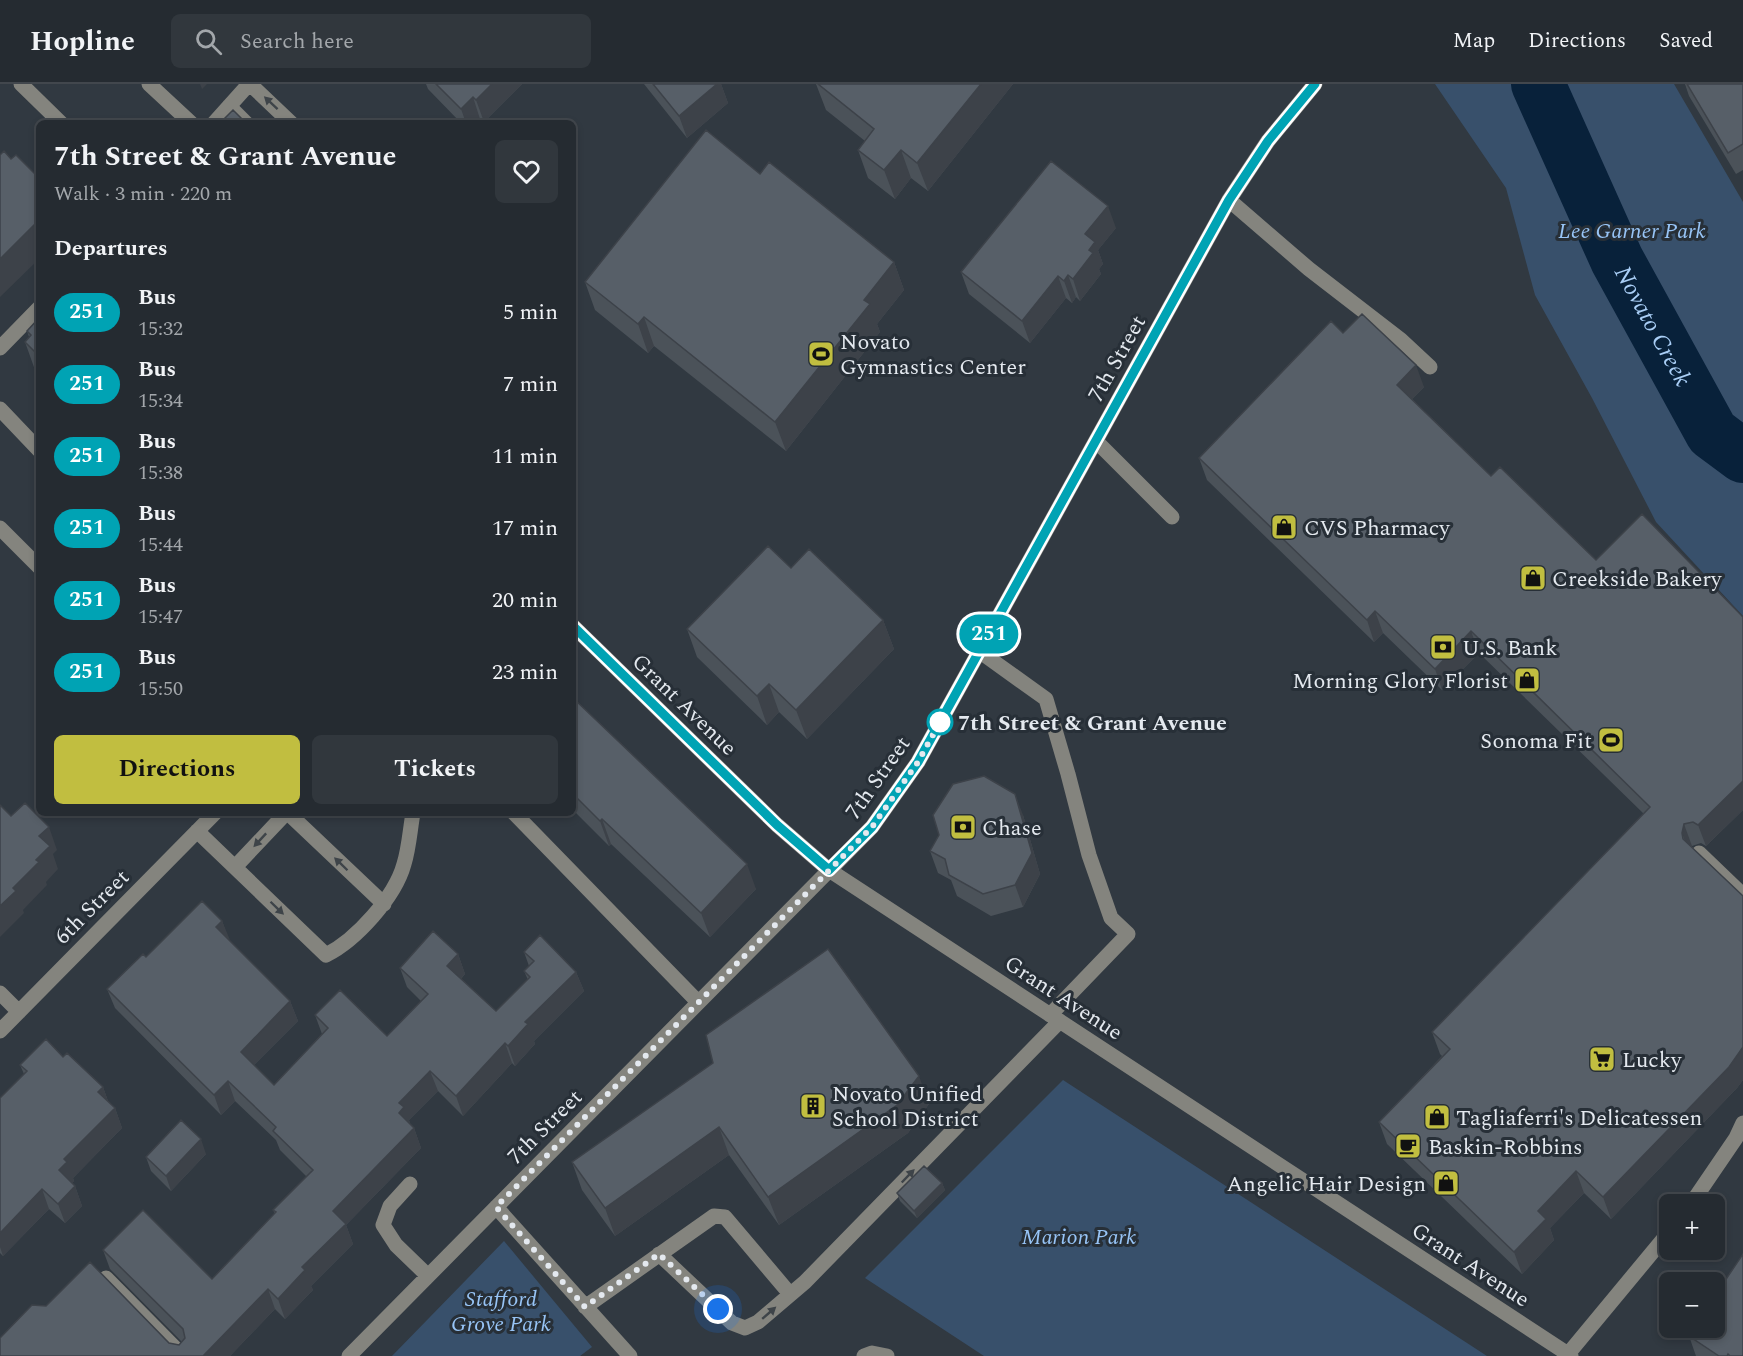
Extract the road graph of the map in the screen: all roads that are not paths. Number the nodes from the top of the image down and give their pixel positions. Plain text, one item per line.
1 (21, 84) edge
2 (149, 84) edge
3 (250, 84) edge
4 (1315, 84) edge
5 (230, 106) junction
6 (58, 120) edge
7 (187, 120) edge
8 (217, 120) edge
9 (243, 120) edge
10 (288, 120) edge
11 (1229, 200) junction
12 (36, 311) edge
13 (0, 348) edge
14 (1430, 367) dead end
15 (0, 409) edge
16 (1096, 441) junction
17 (36, 447) edge
18 (1172, 517) dead end
19 (0, 528) edge
20 (36, 564) edge
21 (576, 629) edge
22 (979, 651) junction
23 (212, 816) edge
24 (284, 816) edge
25 (290, 816) edge
26 (412, 816) edge
27 (517, 816) edge
28 (197, 831) junction
29 (1699, 853) edge
30 (235, 867) junction
31 (829, 870) junction
32 (1743, 895) edge
33 (384, 904) junction
34 (0, 993) edge
35 (698, 1002) junction
36 (19, 1012) junction
37 (1055, 1018) junction
38 (0, 1031) edge
39 (1743, 1123) edge
40 (410, 1184) dead end
41 (1698, 1194) edge
42 (496, 1207) junction
43 (1659, 1245) edge
44 (659, 1254) junction
45 (428, 1276) junction
46 (106, 1278) edge
47 (790, 1294) junction
48 (585, 1307) junction
49 (1569, 1355) edge
50 (183, 1356) edge
51 (349, 1356) edge
52 (630, 1356) edge
53 (864, 1356) edge
54 (887, 1356) edge

1 - 6 street
2 - 7 street
3 - 5 street
10 -> 3 street
4 - 11 street, 7th Street
5 - 8 street
5 - 9 street
11 - 14 street
11 - 16 street, 7th Street
12 - 13 street
15 - 17 street
16 - 18 street
16 - 22 street, 7th Street
19 - 20 street
21 - 31 street, Grant Avenue
22 - 31 street, 7th Street
22 - 37 street
23 - 28 street, 6th Street
24 -> 30 street
33 -> 25 street
26 - 33 street
27 - 35 street
28 - 30 street
28 - 36 street, 6th Street
29 - 32 street
30 -> 33 street
31 - 35 street, 7th Street
31 - 37 street, Grant Avenue
34 - 36 street
35 - 42 street, 7th Street
36 - 38 street, 6th Street
47 -> 37 street
37 - 49 street, Grant Avenue
39 - 41 street
40 - 45 street
42 - 45 street, 7th Street
42 - 48 street
43 - 49 street
44 -> 47 street
44 - 47 street
44 - 48 street
45 - 51 street, 7th Street
46 - 50 street
48 - 52 street
53 - 54 street

